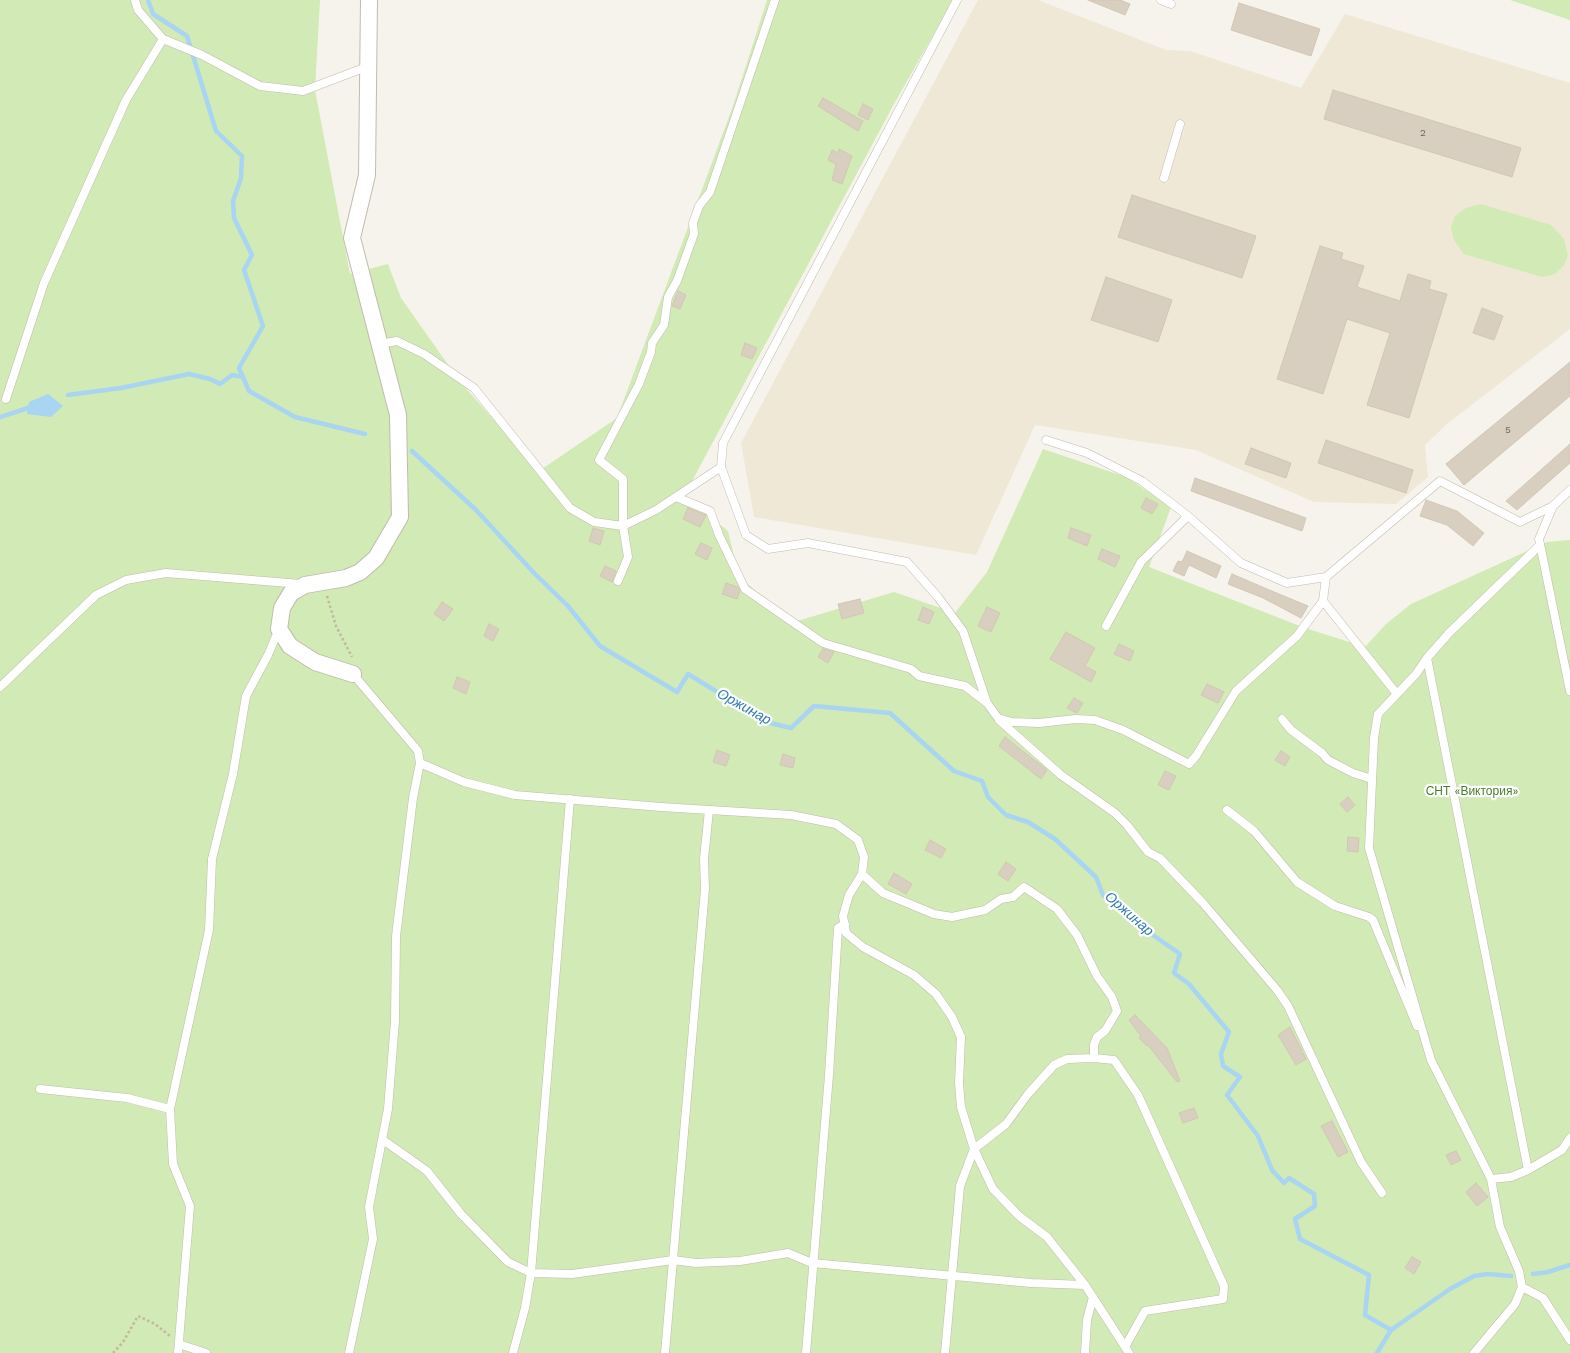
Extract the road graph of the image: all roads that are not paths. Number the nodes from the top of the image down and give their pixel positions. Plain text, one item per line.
1 (135, 0) edge
2 (368, 0) edge
3 (775, 0) edge
4 (957, 0) edge
5 (1161, 0) edge
6 (1171, 4) dead end
7 (163, 39) junction
8 (369, 66) junction
9 (1180, 124) dead end
10 (1164, 178) dead end
11 (380, 344) junction
12 (6, 399) dead end
13 (1046, 440) dead end
14 (721, 467) junction
15 (1570, 490) edge
16 (676, 497) junction
17 (1553, 506) junction
18 (1188, 516) junction
19 (623, 526) junction
20 (1540, 546) junction
21 (1326, 577) junction
22 (618, 582) dead end
23 (305, 585) junction
24 (1323, 601) junction
25 (1106, 626) dead end
26 (279, 629) junction
27 (1427, 658) junction
28 (353, 667) joint
29 (0, 687) edge
30 (1570, 691) edge
31 (1397, 694) junction
32 (987, 703) junction
33 (998, 718) junction
34 (1282, 719) dead end
35 (420, 764) junction
36 (1372, 779) junction
37 (570, 799) junction
38 (709, 810) junction
39 (1228, 810) dead end
40 (862, 874) junction
41 (844, 924) junction
42 (1094, 1058) junction
43 (1431, 1060) junction
44 (40, 1089) dead end
45 (170, 1109) junction
46 (1570, 1138) edge
47 (383, 1140) junction
48 (974, 1149) junction
49 (1528, 1170) junction
50 (1490, 1179) junction
51 (1382, 1193) dead end
52 (673, 1260) junction
53 (812, 1263) junction
54 (531, 1273) junction
55 (951, 1275) junction
56 (1085, 1285) junction
57 (1522, 1286) junction
58 (1093, 1298) junction
59 (1570, 1340) edge
60 (179, 1344) junction
61 (1128, 1349) edge
62 (178, 1353) edge
63 (206, 1353) edge
64 (349, 1353) edge
65 (513, 1353) edge
66 (665, 1353) edge
67 (806, 1353) edge
68 (945, 1353) edge
69 (1085, 1353) edge
70 (1474, 1353) edge

1 - 7 lane
2 - 8 street
3 - 19 lane
4 - 14 lane
5 - 6 lane
7 - 8 lane
7 - 12 lane
8 - 11 street
9 - 10 lane
11 - 19 lane
11 - 23 street
13 - 18 lane
14 - 16 lane
14 - 32 lane
15 - 17 lane
16 - 19 lane
16 - 32 lane
17 - 20 lane
17 - 21 lane
18 - 21 lane
18 - 25 lane
19 - 22 lane
20 - 27 lane
20 - 30 lane
21 - 24 lane
23 - 26 street
23 - 29 lane
24 - 31 lane
24 - 33 lane
26 - 28 street
26 - 45 lane
27 - 31 lane
27 - 49 lane
28 - 35 lane
31 - 36 lane
32 - 33 lane
33 - 51 lane
34 - 36 lane
35 - 37 lane
35 - 47 lane
36 - 43 lane
37 - 38 lane
37 - 54 lane
38 - 40 lane
38 - 52 lane
39 - 43 lane
40 - 41 lane
40 - 42 lane
41 - 48 lane
41 - 53 lane
42 - 48 lane
42 - 61 lane
43 - 50 lane
44 - 45 lane
45 - 60 lane
46 - 49 lane
47 - 54 lane
47 - 64 lane
48 - 55 lane
48 - 56 lane
49 - 50 lane
50 - 57 lane
52 - 53 lane
52 - 54 lane
52 - 66 lane
53 - 55 lane
53 - 67 lane
54 - 65 lane
55 - 56 lane
55 - 68 lane
56 - 58 lane
57 - 59 lane
57 - 70 lane
58 - 61 lane
58 - 69 lane
60 - 62 lane
60 - 63 lane

